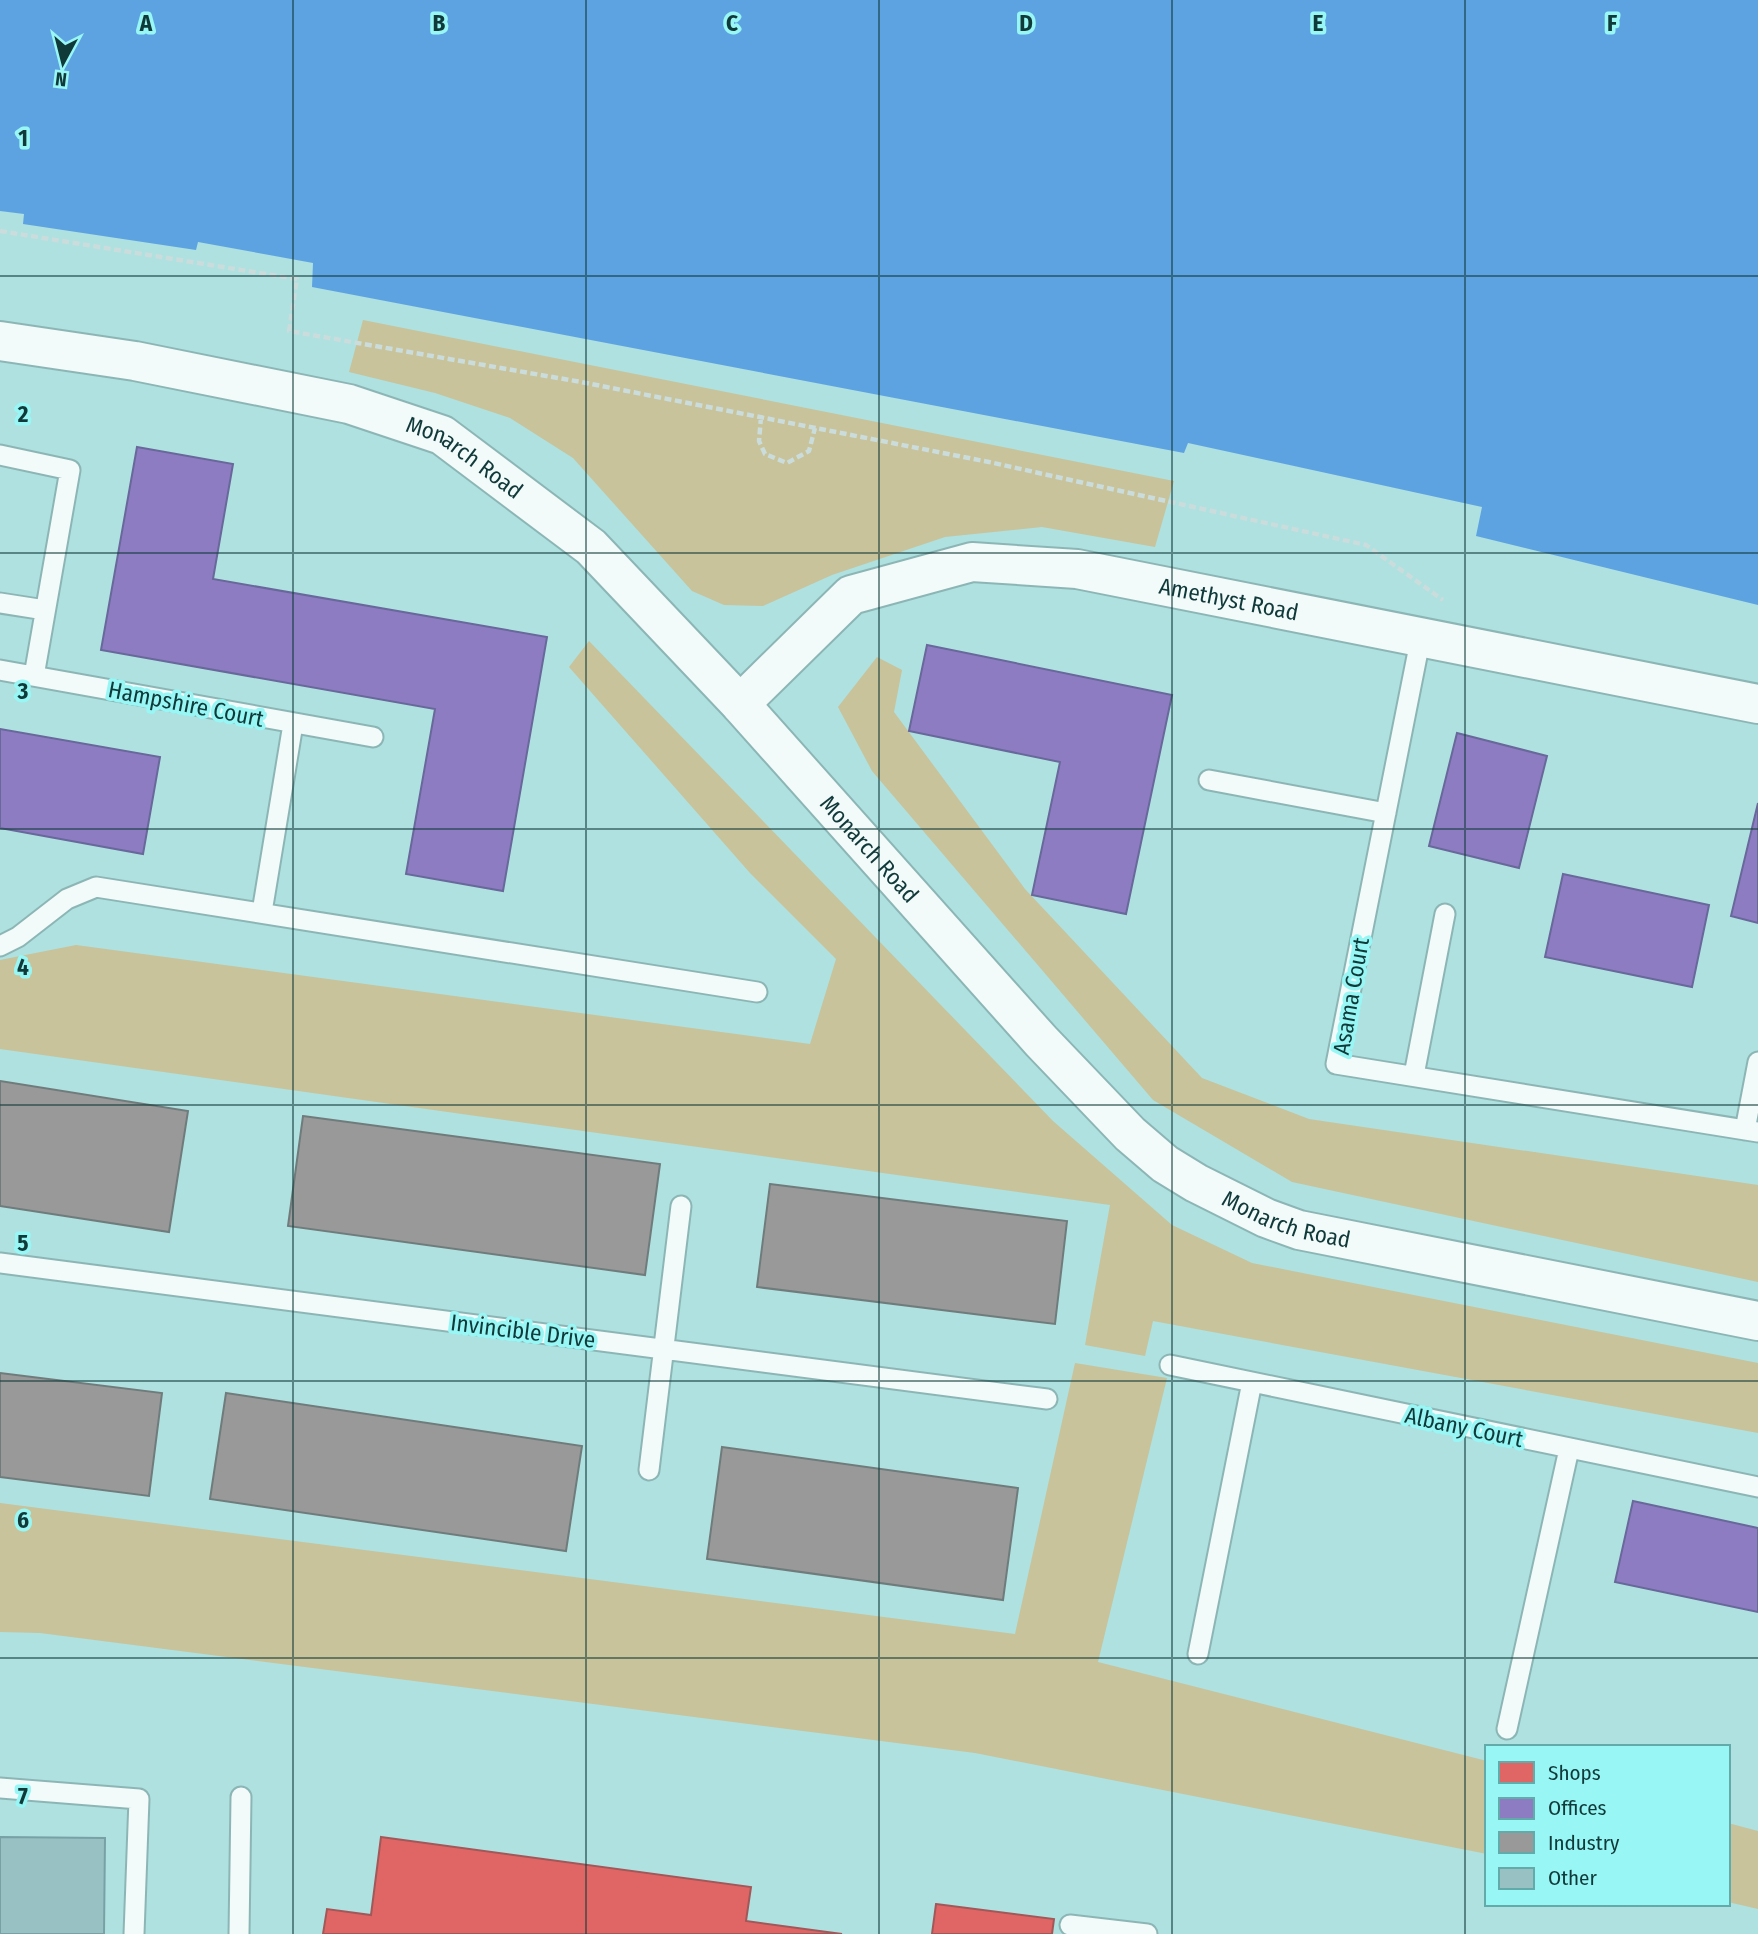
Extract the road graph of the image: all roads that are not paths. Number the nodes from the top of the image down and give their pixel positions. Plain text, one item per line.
1 (0, 341) edge
2 (0, 455) edge
3 (0, 603) edge
4 (45, 610) junction
5 (1421, 636) junction
6 (0, 670) edge
7 (34, 676) junction
8 (740, 704) junction
9 (1758, 704) edge
10 (293, 724) junction
11 (373, 737) dead end
12 (1209, 780) dead end
13 (1386, 813) junction
14 (262, 912) junction
15 (1445, 914) dead end
16 (0, 946) edge
17 (757, 992) dead end
18 (1758, 1062) edge
19 (1414, 1075) junction
20 (1752, 1131) edge
21 (681, 1206) dead end
22 (0, 1263) edge
23 (1758, 1321) edge
24 (663, 1349) junction
25 (1170, 1365) dead end
26 (1252, 1382) junction
27 (1047, 1399) dead end
28 (1569, 1448) junction
29 (649, 1471) dead end
30 (1758, 1487) edge
31 (1198, 1654) dead end
32 (1507, 1729) dead end
33 (0, 1788) edge
34 (241, 1797) dead end
35 (1070, 1925) dead end
36 (134, 1934) edge
37 (239, 1934) edge
38 (1147, 1934) edge

1 - 8 street, Monarch Road
2 - 4 lane
3 - 4 lane
4 - 7 lane
5 - 8 street, Amethyst Road
5 - 9 street, Amethyst Road
5 - 13 lane, Asama Court
6 - 7 lane, Hampshire Court
7 - 10 lane, Hampshire Court
8 - 23 street, Monarch Road
10 - 11 lane, Hampshire Court
10 - 14 lane
12 - 13 lane
13 - 19 lane, Asama Court
14 - 16 lane
14 - 17 lane
15 - 19 lane
18 - 20 lane
19 - 20 lane, Asama Court
21 - 24 lane
22 - 24 lane, Invincible Drive
24 - 27 lane, Invincible Drive
24 - 29 lane
25 - 26 lane, Albany Court
26 - 28 lane, Albany Court
26 - 31 lane
28 - 30 lane, Albany Court
28 - 32 lane
33 - 36 lane
34 - 37 lane
35 - 38 lane

